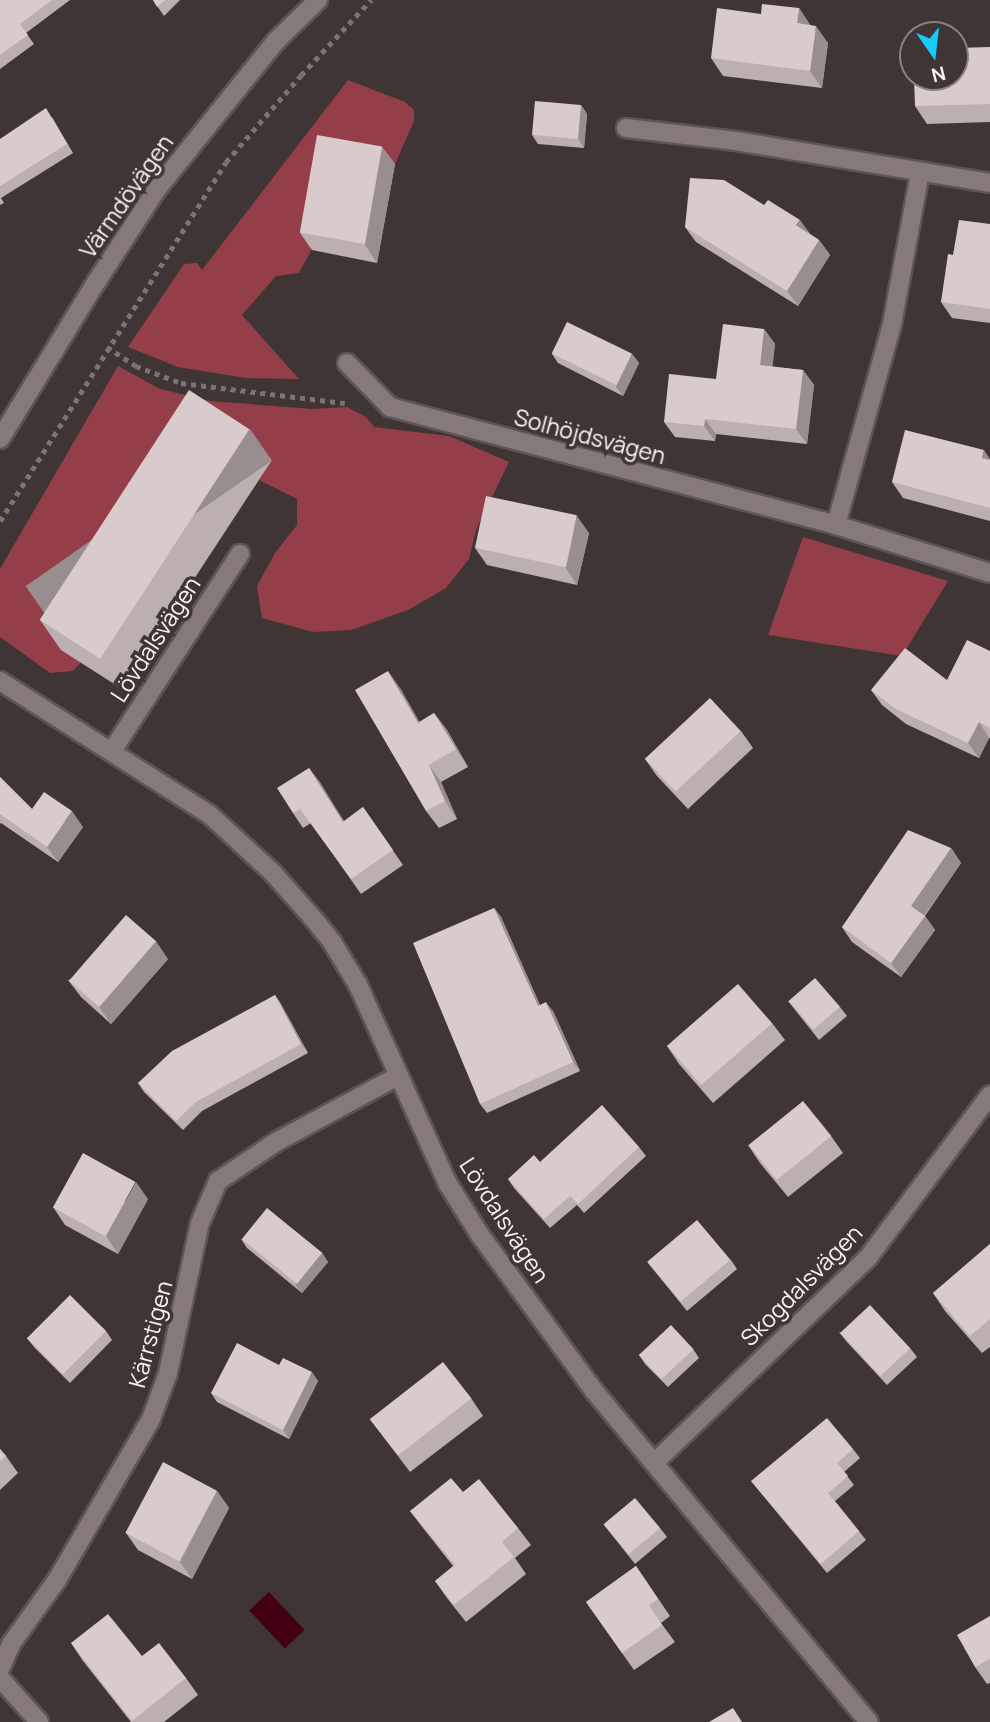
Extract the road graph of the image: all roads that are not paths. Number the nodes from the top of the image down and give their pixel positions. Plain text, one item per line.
1 (318, 0) edge
2 (626, 128) dead end
3 (920, 173) junction
4 (990, 183) edge
5 (347, 363) dead end
6 (0, 439) edge
7 (836, 525) junction
8 (240, 554) dead end
9 (990, 573) edge
10 (0, 681) edge
11 (112, 751) junction
12 (398, 1076) junction
13 (990, 1095) edge
14 (655, 1462) junction
15 (0, 1668) edge
16 (0, 1678) edge
17 (39, 1722) edge
18 (869, 1722) edge

1 - 6 street, Värmdövägen
2 - 3 street
3 - 4 street
3 - 7 street
5 - 7 street, Solhöjdsvägen
7 - 9 street, Solhöjdsvägen
8 - 11 street, Lövdalsvägen
10 - 11 street, Lövdalsvägen
11 - 12 street, Lövdalsvägen
12 - 14 street, Lövdalsvägen
12 - 15 street, Kärrstigen
13 - 14 street, Skogdalsvägen
14 - 18 street, Lövdalsvägen
16 - 17 street

